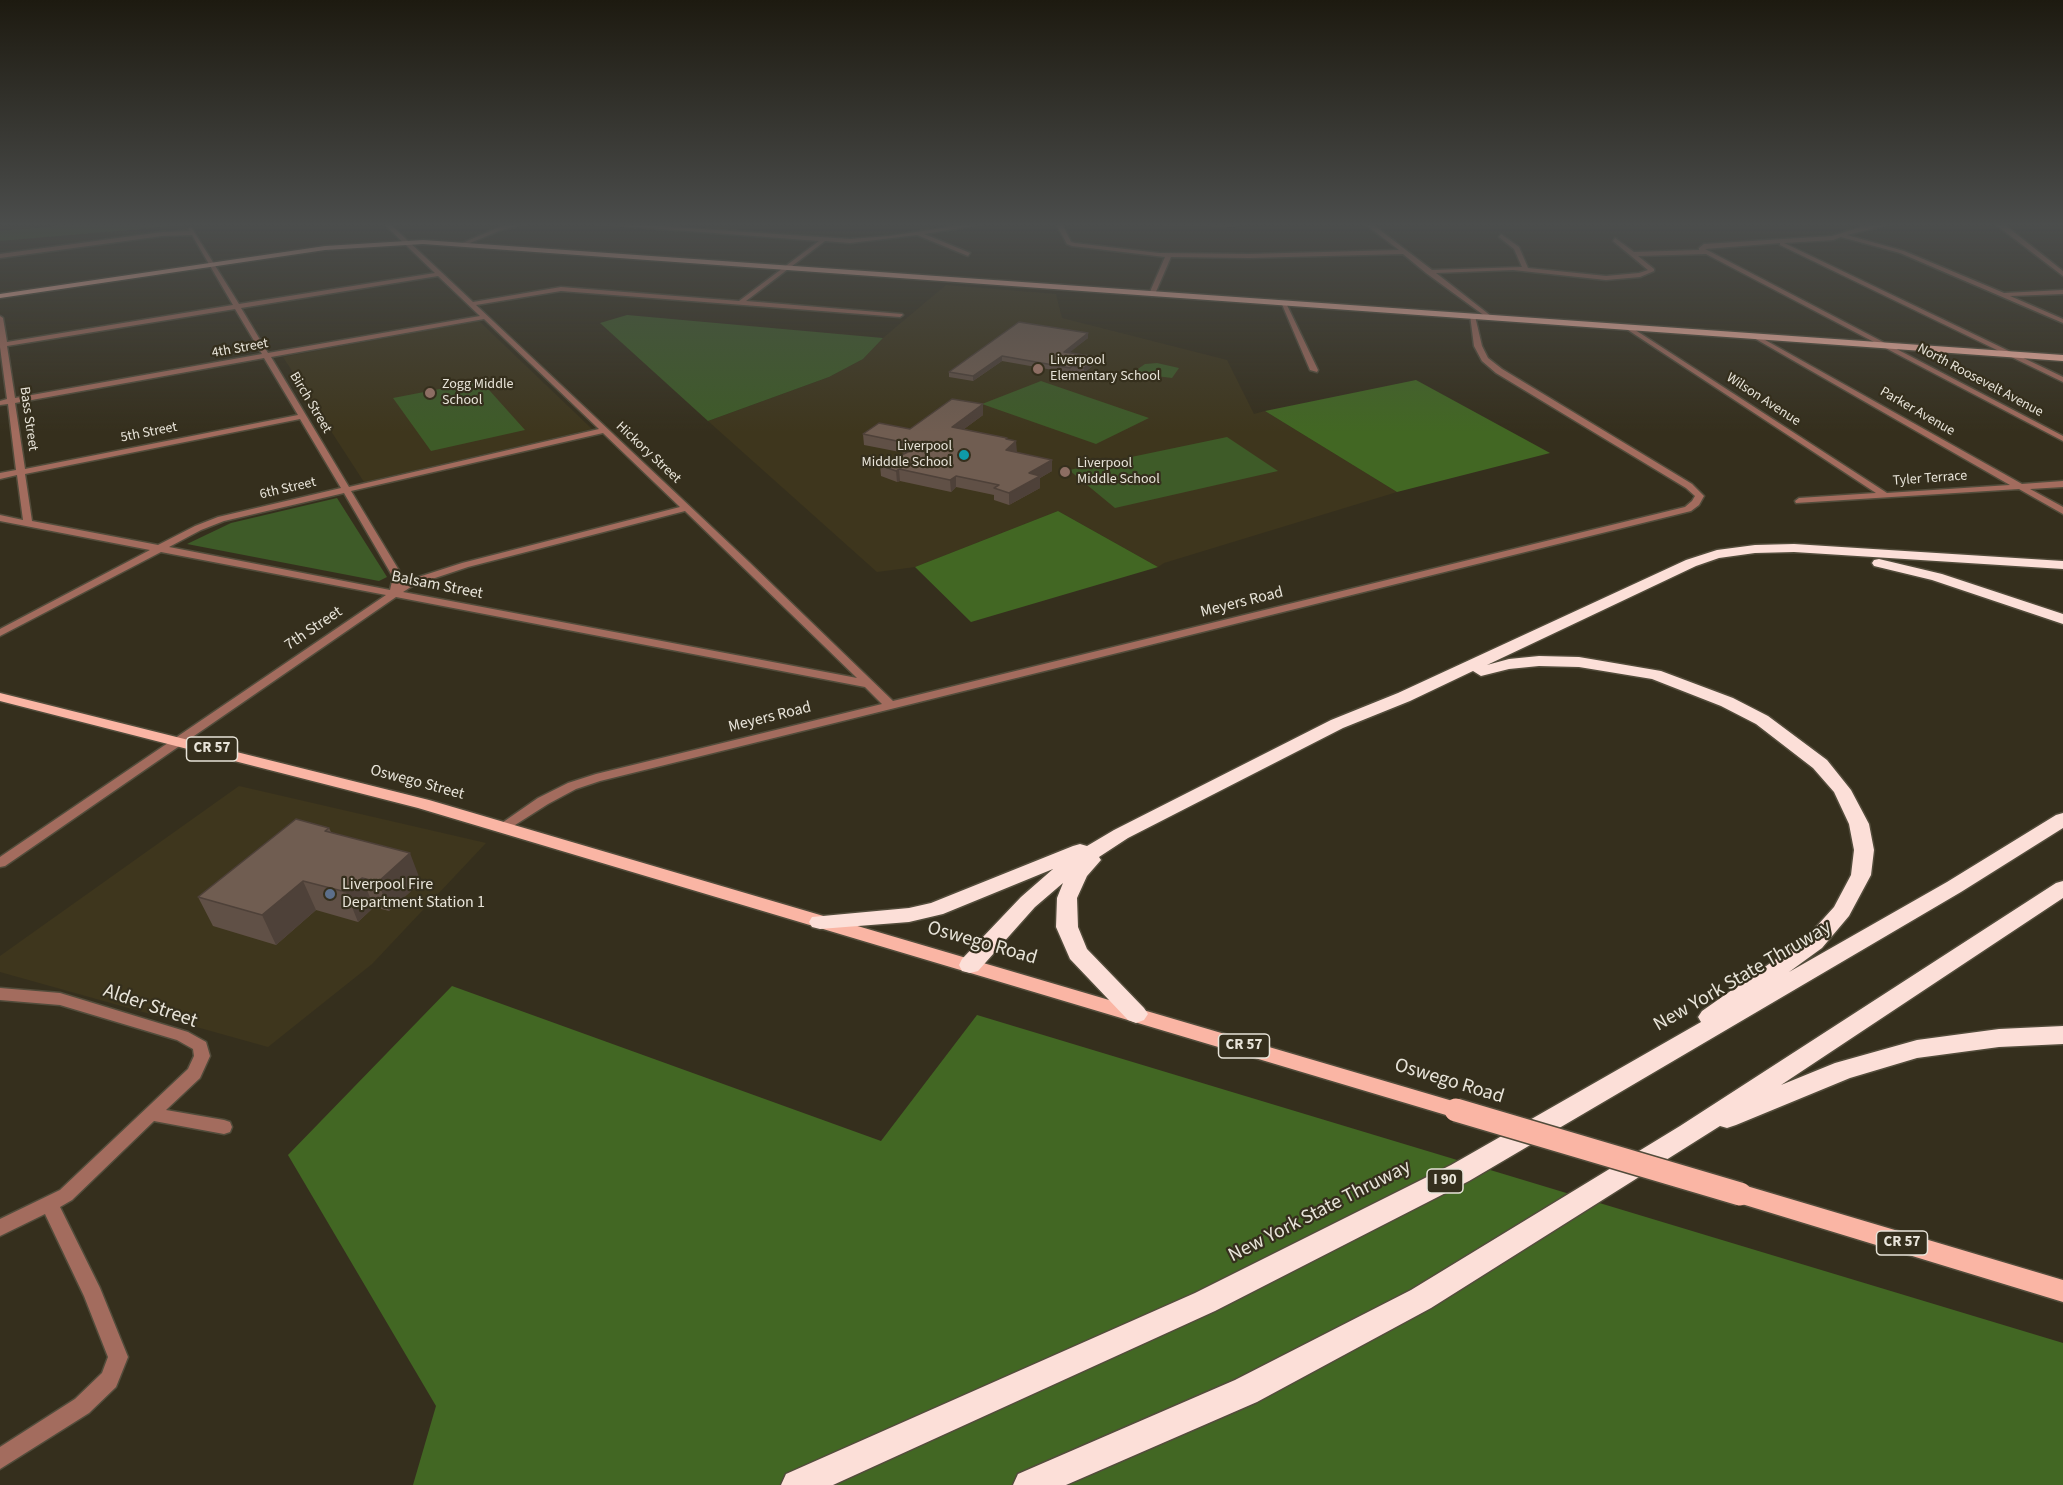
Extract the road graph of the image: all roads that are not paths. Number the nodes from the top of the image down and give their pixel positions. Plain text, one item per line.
1 (19, 293) edge
2 (228, 293) edge
3 (320, 293) edge
4 (459, 293) edge
5 (535, 293) edge
6 (621, 293) edge
7 (753, 293) edge
8 (1142, 293) edge
9 (1457, 293) edge
10 (1784, 293) edge
11 (1885, 293) edge
12 (1998, 293) edge
13 (2037, 293) edge
14 (1152, 294) joint
15 (2002, 295) junction
16 (0, 296) edge
17 (741, 302) junction
18 (1283, 303) junction
19 (471, 304) junction
20 (236, 307) junction
21 (900, 315) dead end
22 (1472, 316) junction
23 (484, 317) junction
24 (1489, 317) junction
25 (0, 318) edge
26 (2063, 321) edge
27 (1628, 327) junction
28 (1756, 337) junction
29 (2, 344) edge
30 (1884, 346) junction
31 (267, 356) junction
32 (2015, 356) junction
33 (2063, 358) edge
34 (1314, 370) dead end
35 (2063, 380) edge
36 (12, 401) junction
37 (0, 403) edge
38 (303, 416) junction
39 (604, 430) junction
40 (2063, 439) edge
41 (21, 472) junction
42 (0, 476) edge
43 (2063, 484) edge
44 (2021, 487) junction
45 (347, 489) junction
46 (1885, 495) junction
47 (1799, 501) dead end
48 (686, 508) junction
49 (2063, 511) edge
50 (0, 519) edge
51 (28, 524) junction
52 (159, 548) junction
53 (1835, 551) junction
54 (2063, 565) edge
55 (394, 593) junction
56 (2063, 615) edge
57 (2063, 620) edge
58 (0, 633) edge
59 (1480, 671) junction
60 (868, 684) junction
61 (0, 697) edge
62 (890, 704) junction
63 (179, 741) junction
64 (1265, 760) junction
65 (2063, 819) edge
66 (504, 828) junction
67 (1121, 834) junction
68 (0, 863) edge
69 (2063, 888) edge
70 (820, 922) junction
71 (970, 965) junction
72 (2, 996) edge
73 (1136, 1014) junction
74 (2063, 1035) edge
75 (1683, 1045) junction
76 (152, 1114) junction
77 (224, 1126) dead end
78 (1689, 1133) junction
79 (50, 1204) junction
80 (0, 1228) edge
81 (2063, 1291) edge
82 (0, 1459) edge
83 (797, 1485) edge
84 (1029, 1485) edge

1 - 16 main road
2 - 20 street, Birch Street
3 - 20 street
4 - 19 street, Hickory Street
5 - 19 street
6 - 17 street
7 - 17 street
8 - 14 main road
9 - 24 street
10 - 30 street, North Roosevelt Avenue
11 - 32 street
12 - 15 street
13 - 15 street
14 - 18 main road
15 - 26 street
17 - 21 street
18 - 22 main road
18 - 34 street
19 - 23 street, Hickory Street
20 - 29 street
20 - 31 street, Birch Street
22 - 24 main road
22 - 62 street, Meyers Road
23 - 31 street, 4th Street
23 - 39 street, Hickory Street
24 - 27 main road
25 - 29 street, Bass Street
27 - 28 main road
27 - 46 street, Wilson Avenue
28 - 30 main road
28 - 44 street, Parker Avenue
29 - 36 street, Bass Street
30 - 32 main road
30 - 40 street, North Roosevelt Avenue
31 - 36 street, 4th Street
31 - 38 street, Birch Street
32 - 33 main road
32 - 35 street
36 - 37 street, 4th Street
36 - 41 street, Bass Street
38 - 41 street, 5th Street
38 - 45 street, Birch Street
39 - 45 street, 6th Street
39 - 48 street, Hickory Street
41 - 42 street, 5th Street
41 - 51 street, Bass Street
43 - 44 street, Tyler Terrace
44 - 46 street, Tyler Terrace
44 - 49 street, Parker Avenue
45 - 52 street, 6th Street
45 - 55 street, Birch Street
46 - 47 street, Tyler Terrace
48 - 55 street, 7th Street
48 - 60 street, Hickory Street
50 - 51 street, Balsam Street
51 - 52 street, Balsam Street
52 - 55 street, Balsam Street
52 - 58 street, 6th Street
53 - 54 highway
53 - 56 highway
53 - 64 highway
55 - 60 street, Balsam Street
55 - 63 street, 7th Street
57 - 59 highway
59 - 64 highway
59 - 75 highway
60 - 62 street, Hickory Street
61 - 63 main road, Oswego Street / CR 57
62 - 66 street, Meyers Road
63 - 66 main road, Oswego Street / CR 57
63 - 68 street, 7th Street
64 - 67 highway
65 - 75 highway, New York State Thruway / I 90
66 - 70 main road, Oswego Street / CR 57
67 - 70 highway
67 - 71 highway
67 - 73 highway
69 - 78 highway
70 - 71 main road, Oswego Road / CR 57
71 - 73 main road, Oswego Road / CR 57
72 - 76 street, Alder Street
73 - 81 main road, Oswego Road / CR 57, bridge
74 - 78 highway
75 - 83 highway, New York State Thruway / I 90
76 - 77 street
76 - 79 street
78 - 84 highway
79 - 80 street
79 - 82 street

